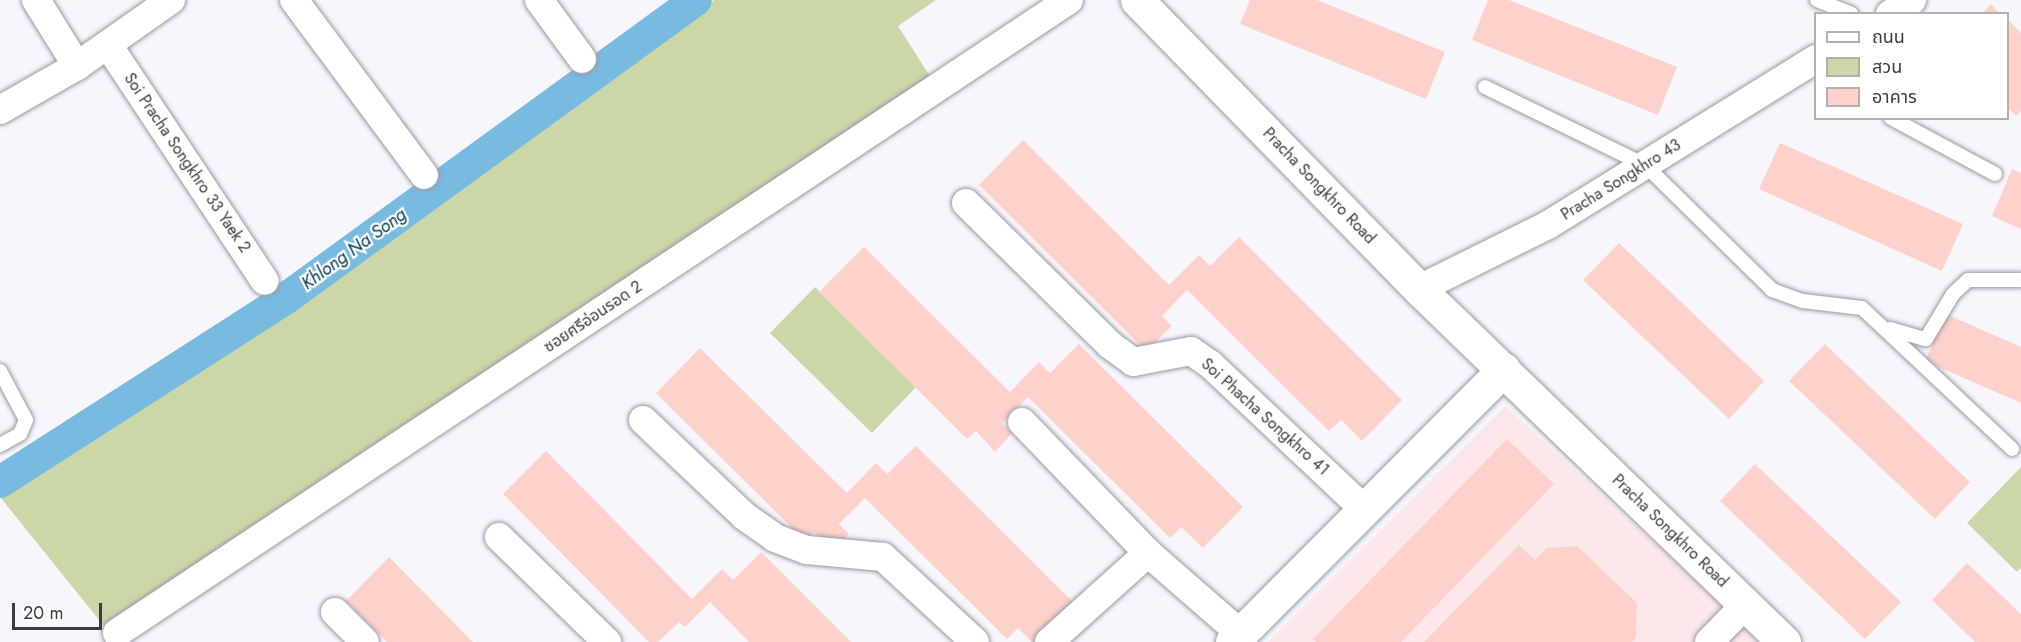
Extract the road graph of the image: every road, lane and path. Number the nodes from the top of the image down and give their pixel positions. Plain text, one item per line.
1 (36, 0) edge
2 (171, 0) edge
3 (294, 0) edge
4 (539, 0) edge
5 (1069, 0) edge
6 (1137, 0) edge
7 (1817, 0) edge
8 (1912, 0) edge
9 (1846, 12) edge
10 (1893, 12) edge
11 (108, 45) junction
12 (582, 59) dead end
13 (77, 66) junction
14 (1810, 69) edge
15 (1485, 87) dead end
16 (0, 110) edge
17 (1895, 120) edge
18 (1645, 165) junction
19 (1995, 174) dead end
20 (424, 175) dead end
21 (966, 203) dead end
22 (2021, 280) edge
23 (266, 281) dead end
24 (1419, 289) junction
25 (1882, 326) junction
26 (1504, 369) junction
27 (0, 371) edge
28 (643, 420) dead end
29 (1022, 422) dead end
30 (0, 446) edge
31 (2012, 449) dead end
32 (1365, 510) junction
33 (499, 537) dead end
34 (1148, 553) junction
35 (1746, 604) junction
36 (335, 612) dead end
37 (117, 633) dead end
38 (1236, 638) edge
39 (365, 642) edge
40 (607, 642) edge
41 (975, 642) edge
42 (1049, 642) edge
43 (1709, 642) edge
44 (1784, 642) edge

1 - 13 street
2 - 11 street
3 - 20 street
4 - 12 street
5 - 37 street, ซอยศรีอ่อนรอด 2
6 - 24 main road, Pracha Songkhro Road
7 - 9 lane
8 - 10 street
11 - 13 street
11 - 23 street, Soi Pracha Songkhro 33 Yaek 2
13 - 16 street
14 - 18 street, Pracha Songkhro 43
15 - 18 lane
17 - 19 lane
18 - 24 street, Pracha Songkhro 43
18 - 25 lane
21 - 32 street, Soi Phacha Songkhro 41
22 - 25 lane
24 - 26 main road, Pracha Songkhro Road
25 - 31 lane
26 - 32 main road
26 - 35 main road, Pracha Songkhro Road
27 - 30 lane
28 - 41 street
29 - 34 street
32 - 38 main road
33 - 40 street
34 - 38 street
34 - 42 street
35 - 43 street
35 - 44 main road, Pracha Songkhro Road
36 - 39 street

